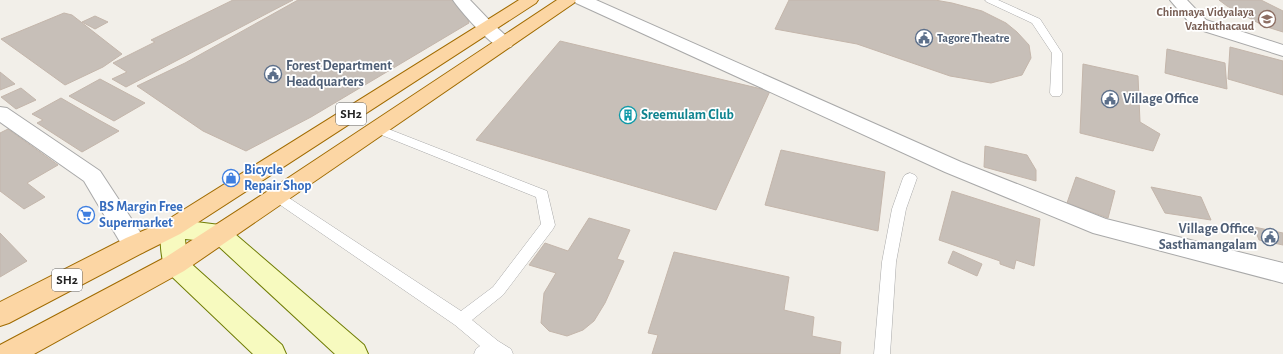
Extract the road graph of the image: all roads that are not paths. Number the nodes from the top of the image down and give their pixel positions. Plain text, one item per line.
1 (461, 0) edge
2 (530, 0) edge
3 (568, 0) edge
4 (582, 0) edge
5 (990, 0) edge
6 (1178, 0) edge
7 (487, 28) junction
8 (505, 43) junction
9 (1283, 50) edge
10 (1056, 93) dead end
11 (2, 117) edge
12 (378, 129) junction
13 (910, 178) dead end
14 (278, 197) junction
15 (172, 228) junction
16 (220, 234) junction
17 (134, 245) junction
18 (175, 264) junction
19 (1283, 273) edge
20 (0, 315) edge
21 (461, 320) junction
22 (493, 351) edge
23 (10, 354) edge
24 (272, 354) edge
25 (354, 354) edge
26 (882, 354) edge

1 - 7 street
2 - 7 main road, SH2
3 - 8 main road
4 - 19 street
5 - 10 lane
6 - 9 street
7 - 8 street
7 - 15 main road, SH2
8 - 12 main road
11 - 17 street
12 - 14 main road
12 - 21 lane
13 - 26 lane
14 - 16 main road
14 - 21 lane
15 - 16 main road
15 - 17 main road, SH2
15 - 18 main road
16 - 18 main road
16 - 25 main road
17 - 20 main road, SH2
18 - 23 main road
18 - 24 main road
21 - 22 lane

